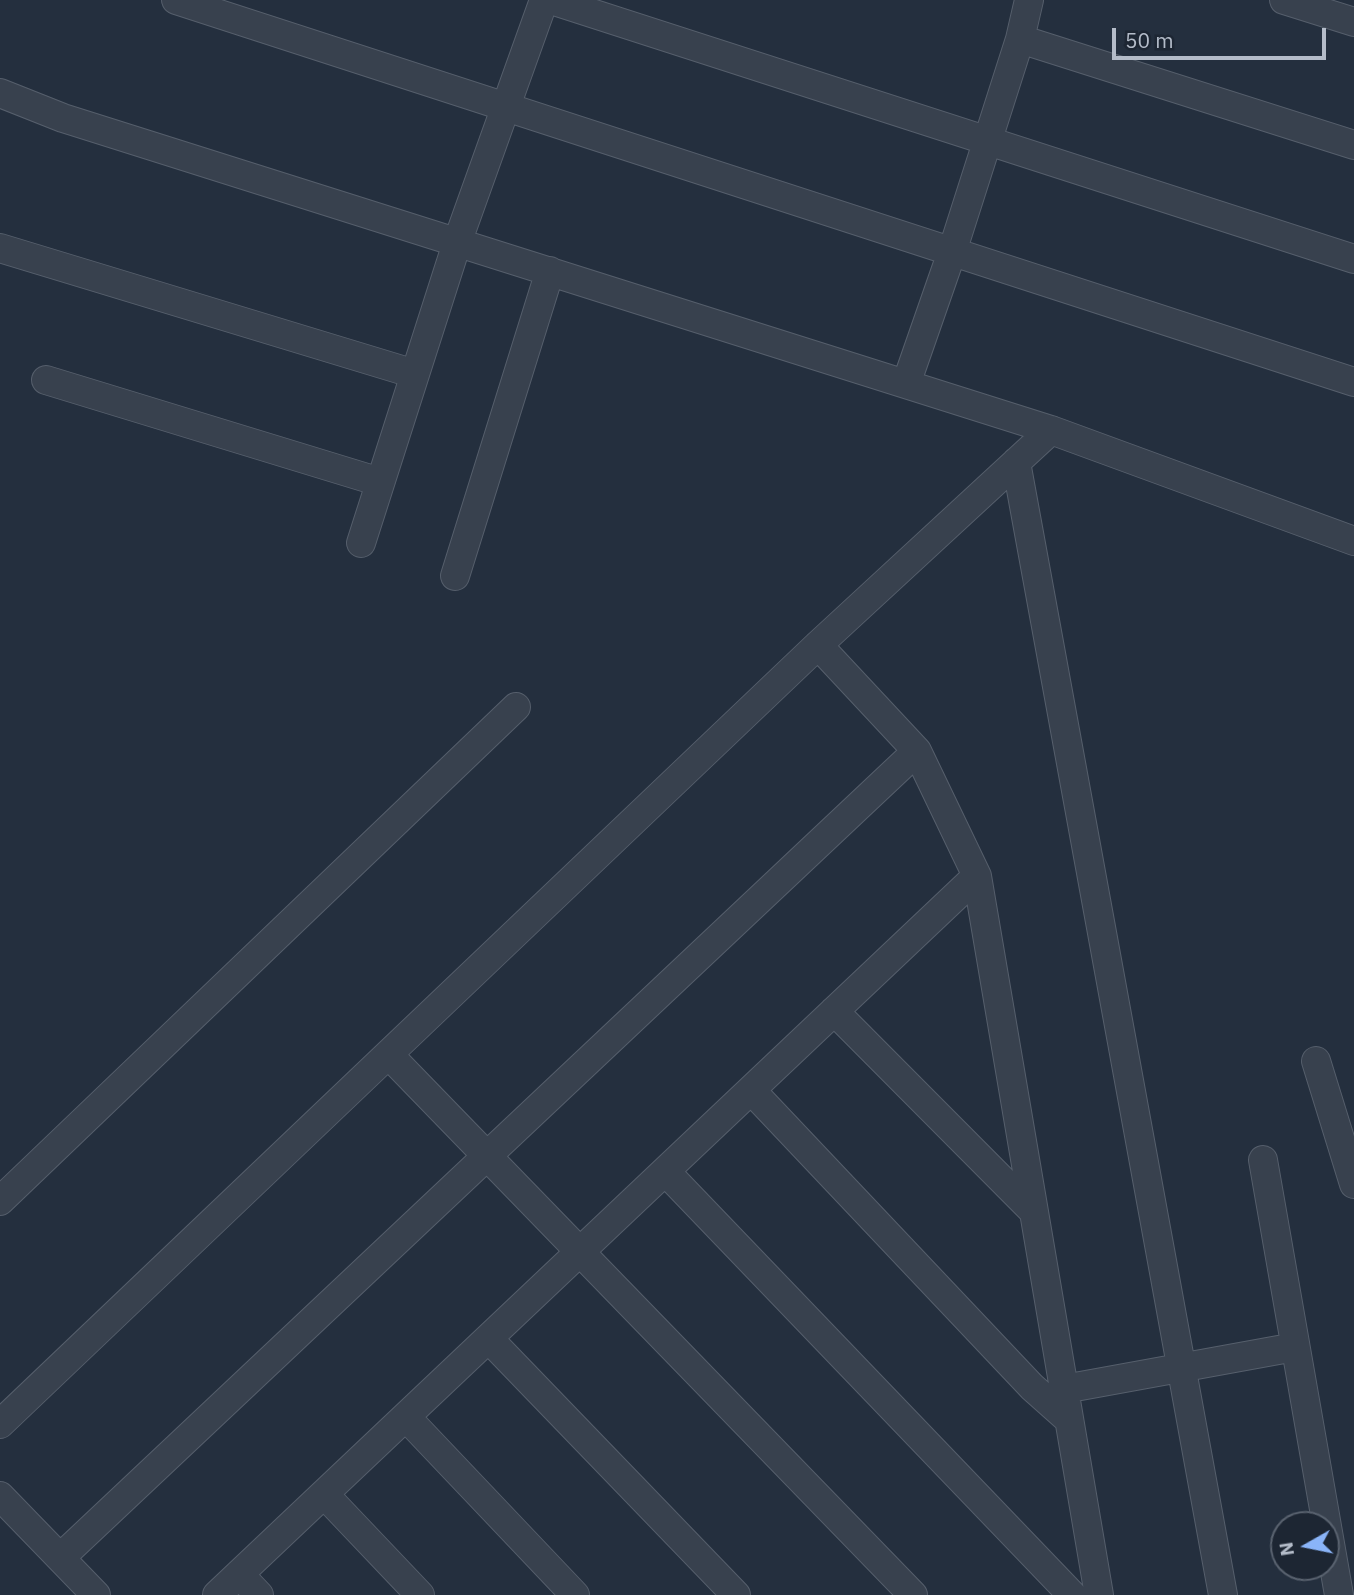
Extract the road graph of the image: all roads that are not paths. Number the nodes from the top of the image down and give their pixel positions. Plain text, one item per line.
1 (176, 0) edge
2 (544, 0) edge
3 (551, 0) edge
4 (1029, 0) edge
5 (1284, 0) edge
6 (1354, 22) edge
7 (1020, 39) junction
8 (0, 93) edge
9 (506, 107) junction
10 (987, 141) junction
11 (1354, 145) edge
12 (457, 243) junction
13 (0, 248) edge
14 (952, 252) junction
15 (1354, 259) edge
16 (550, 271) junction
17 (415, 374) junction
18 (46, 380) dead end
19 (1354, 382) edge
20 (906, 384) junction
21 (1051, 430) junction
22 (1016, 462) junction
23 (380, 482) junction
24 (1354, 541) edge
25 (361, 543) dead end
26 (455, 576) dead end
27 (818, 645) junction
28 (516, 707) dead end
29 (917, 751) junction
30 (976, 876) junction
31 (834, 1011) junction
32 (389, 1055) junction
33 (1316, 1061) dead end
34 (751, 1090) junction
35 (486, 1155) junction
36 (1263, 1160) dead end
37 (665, 1171) junction
38 (1354, 1184) edge
39 (0, 1201) edge
40 (1034, 1212) junction
41 (580, 1252) junction
42 (489, 1339) junction
43 (1295, 1347) junction
44 (1181, 1368) junction
45 (1064, 1390) junction
46 (406, 1417) junction
47 (1068, 1419) junction
48 (0, 1424) edge
49 (324, 1494) junction
50 (0, 1496) edge
51 (60, 1558) junction
52 (239, 1574) junction
53 (96, 1595) edge
54 (217, 1595) edge
55 (259, 1595) edge
56 (420, 1595) edge
57 (575, 1595) edge
58 (736, 1595) edge
59 (913, 1595) edge
60 (1072, 1595) edge
61 (1099, 1595) edge
62 (1223, 1595) edge
63 (1339, 1595) edge

1 - 9 street
2 - 9 street
3 - 10 street
4 - 7 street
5 - 6 street
7 - 10 street
7 - 11 street
8 - 12 street
9 - 12 street
9 - 14 street
10 - 14 street
10 - 15 street
12 - 16 street
12 - 17 street
13 - 17 street
14 - 19 street
14 - 20 street
16 - 20 street
16 - 26 street
17 - 23 street
18 - 23 street
20 - 21 street
21 - 22 street
21 - 24 street
22 - 27 street
22 - 44 street
23 - 25 street
27 - 29 street
27 - 32 street
28 - 39 street
29 - 30 street
29 - 35 street
30 - 31 street
30 - 40 street
31 - 34 street
31 - 40 street
32 - 35 street
32 - 48 street
33 - 38 street
34 - 37 street
34 - 47 street
35 - 41 street
35 - 51 street
36 - 43 street
37 - 41 street
37 - 60 street
40 - 45 street
41 - 42 street
41 - 59 street
42 - 46 street
42 - 58 street
43 - 44 street
43 - 63 street
44 - 45 street
44 - 62 street
45 - 47 street
46 - 49 street
46 - 57 street
47 - 61 street
49 - 52 street
49 - 56 street
50 - 51 street
51 - 53 street
52 - 54 street
52 - 55 street

